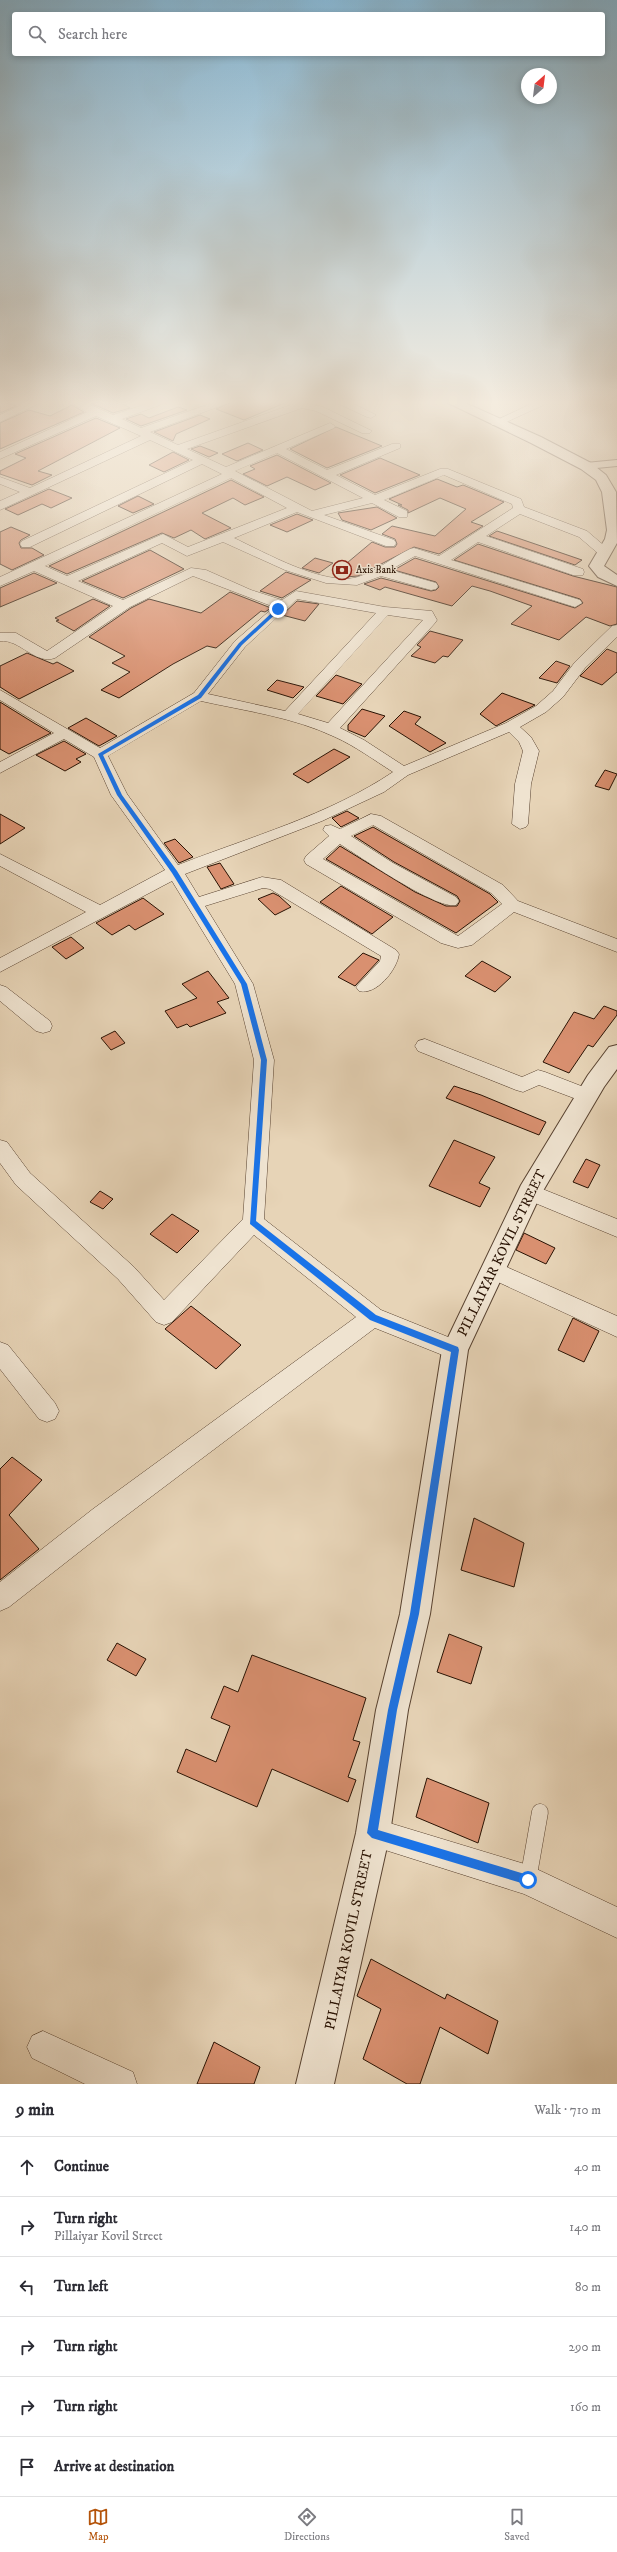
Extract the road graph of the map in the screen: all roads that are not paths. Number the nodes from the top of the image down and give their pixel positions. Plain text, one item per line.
1 (15, 499) edge
2 (120, 499) edge
3 (173, 499) edge
4 (280, 499) edge
5 (375, 499) edge
6 (376, 499) edge
7 (510, 499) edge
8 (610, 499) edge
9 (0, 506) edge
10 (297, 508) junction
11 (519, 509) junction
12 (403, 514) dead end
13 (311, 515) junction
14 (476, 537) junction
15 (224, 538) junction
16 (390, 543) dead end
17 (26, 544) dead end
18 (604, 552) junction
19 (443, 559) junction
20 (34, 566) junction
21 (378, 571) junction
22 (578, 572) dead end
23 (322, 579) junction
24 (67, 581) junction
25 (617, 581) edge
26 (0, 582) edge
27 (431, 586) dead end
28 (296, 595) junction
29 (575, 603) dead end
30 (125, 604) junction
31 (283, 605) junction
32 (385, 610) junction
33 (617, 629) edge
34 (0, 637) edge
35 (199, 696) junction
36 (2, 697) edge
37 (288, 716) junction
38 (511, 726) junction
39 (330, 729) junction
40 (64, 732) junction
41 (100, 754) junction
42 (0, 768) edge
43 (403, 772) junction
44 (316, 818) junction
45 (520, 824) dead end
46 (339, 836) junction
47 (0, 859) edge
48 (175, 872) junction
49 (450, 901) dead end
50 (194, 904) junction
51 (512, 905) junction
52 (99, 912) junction
53 (617, 946) edge
54 (0, 966) edge
55 (366, 987) dead end
56 (0, 991) edge
57 (43, 1026) dead end
58 (425, 1046) dead end
59 (615, 1059) edge
60 (586, 1096) junction
61 (0, 1148) edge
62 (530, 1192) junction
63 (252, 1222) junction
64 (617, 1228) edge
65 (493, 1270) junction
66 (373, 1317) junction
67 (617, 1327) edge
68 (455, 1350) junction
69 (0, 1352) edge
70 (47, 1411) dead end
71 (0, 1598) edge
72 (540, 1812) dead end
73 (372, 1833) junction
74 (528, 1880) junction
75 (617, 1923) edge
76 (44, 2047) dead end
77 (121, 2084) edge
78 (315, 2084) edge

1 - 9 street
2 - 17 street
3 - 20 street
4 - 10 street
5 - 13 street
6 - 12 street
7 - 11 street
8 - 18 street
10 - 13 street
10 - 15 street
11 - 14 street
11 - 18 street
13 - 16 street
14 - 19 street
14 - 22 street
15 - 23 street
15 - 24 street
18 - 25 street
19 - 21 street
19 - 29 street
20 - 24 street
20 - 26 street
21 - 23 street
21 - 27 street
23 - 28 street
24 - 30 street
28 - 31 street
28 - 32 street
30 - 31 street
30 - 34 street
31 - 35 street
32 - 37 street
32 - 39 street
33 - 38 street
35 - 37 street
35 - 41 street
36 - 40 street
37 - 39 street
38 - 43 street
38 - 45 street
39 - 43 street
40 - 41 street
40 - 42 street
41 - 48 street
43 - 44 street
44 - 46 street
44 - 48 street
46 - 49 street
46 - 51 street
46 - 51 street
47 - 52 street
48 - 50 street
48 - 52 street
50 - 55 street
50 - 63 street
51 - 53 street
52 - 54 street
56 - 57 street
58 - 60 street
59 - 60 street, PILLAIYAR KOVIL STREET
60 - 62 street, PILLAIYAR KOVIL STREET
61 - 63 street
62 - 64 street
62 - 65 street, PILLAIYAR KOVIL STREET
63 - 66 street
65 - 67 street
65 - 68 street, PILLAIYAR KOVIL STREET
66 - 68 street
66 - 71 street
68 - 73 street, PILLAIYAR KOVIL STREET
69 - 70 street
72 - 74 lane
73 - 74 street
73 - 78 street, PILLAIYAR KOVIL STREET
74 - 75 street
76 - 77 street

